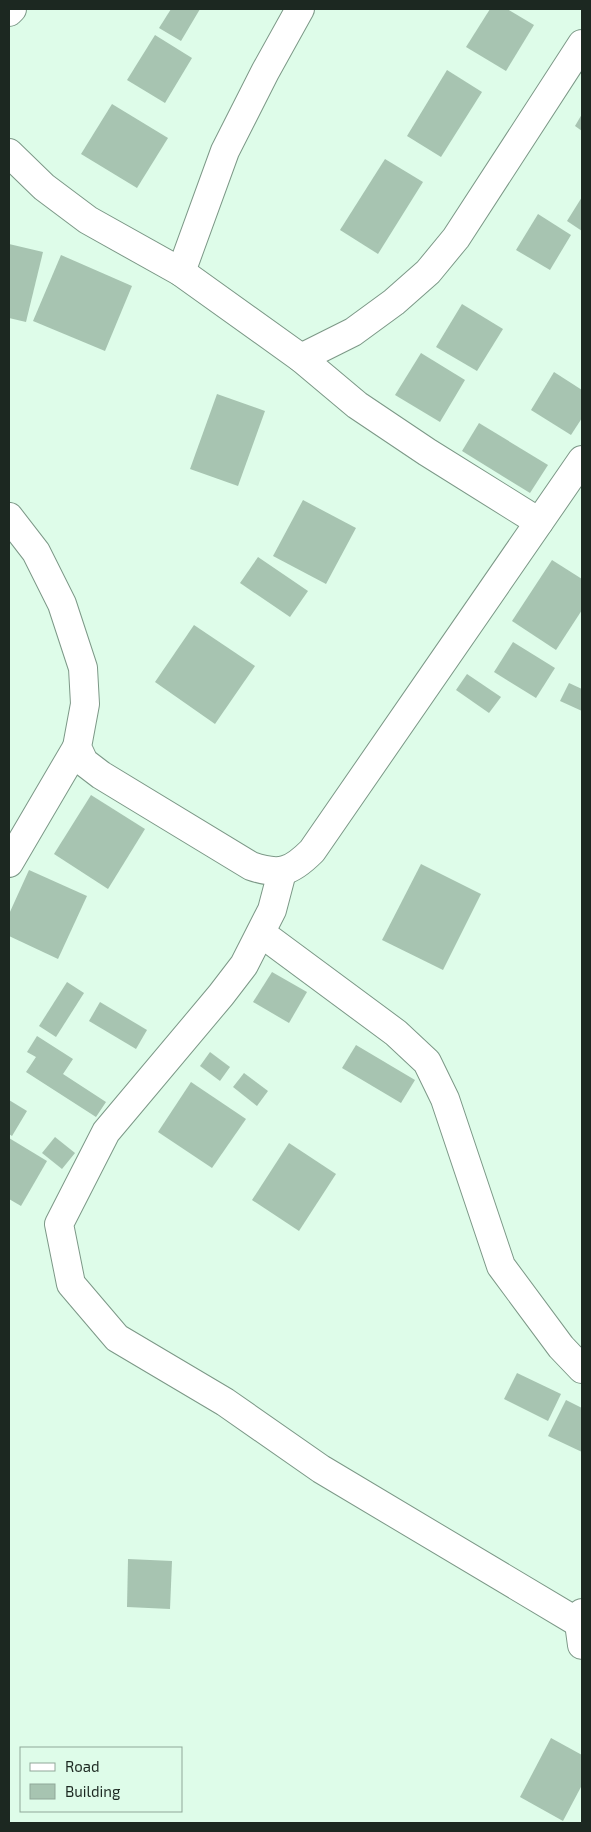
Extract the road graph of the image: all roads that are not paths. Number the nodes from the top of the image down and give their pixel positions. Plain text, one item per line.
1 (12, 9) edge
2 (300, 9) edge
3 (9, 12) edge
4 (582, 44) edge
5 (9, 153) edge
6 (181, 272) junction
7 (301, 358) junction
8 (582, 460) edge
9 (9, 517) edge
10 (538, 522) junction
11 (76, 747) junction
12 (9, 863) edge
13 (282, 872) junction
14 (260, 933) junction
15 (582, 1369) edge
16 (581, 1627) edge

1 - 3 street
2 - 6 street
4 - 7 street
5 - 6 street
6 - 7 street
7 - 10 street
8 - 10 street
9 - 11 street
10 - 13 street
11 - 12 street
11 - 13 street
13 - 14 street
14 - 15 street
14 - 16 street

